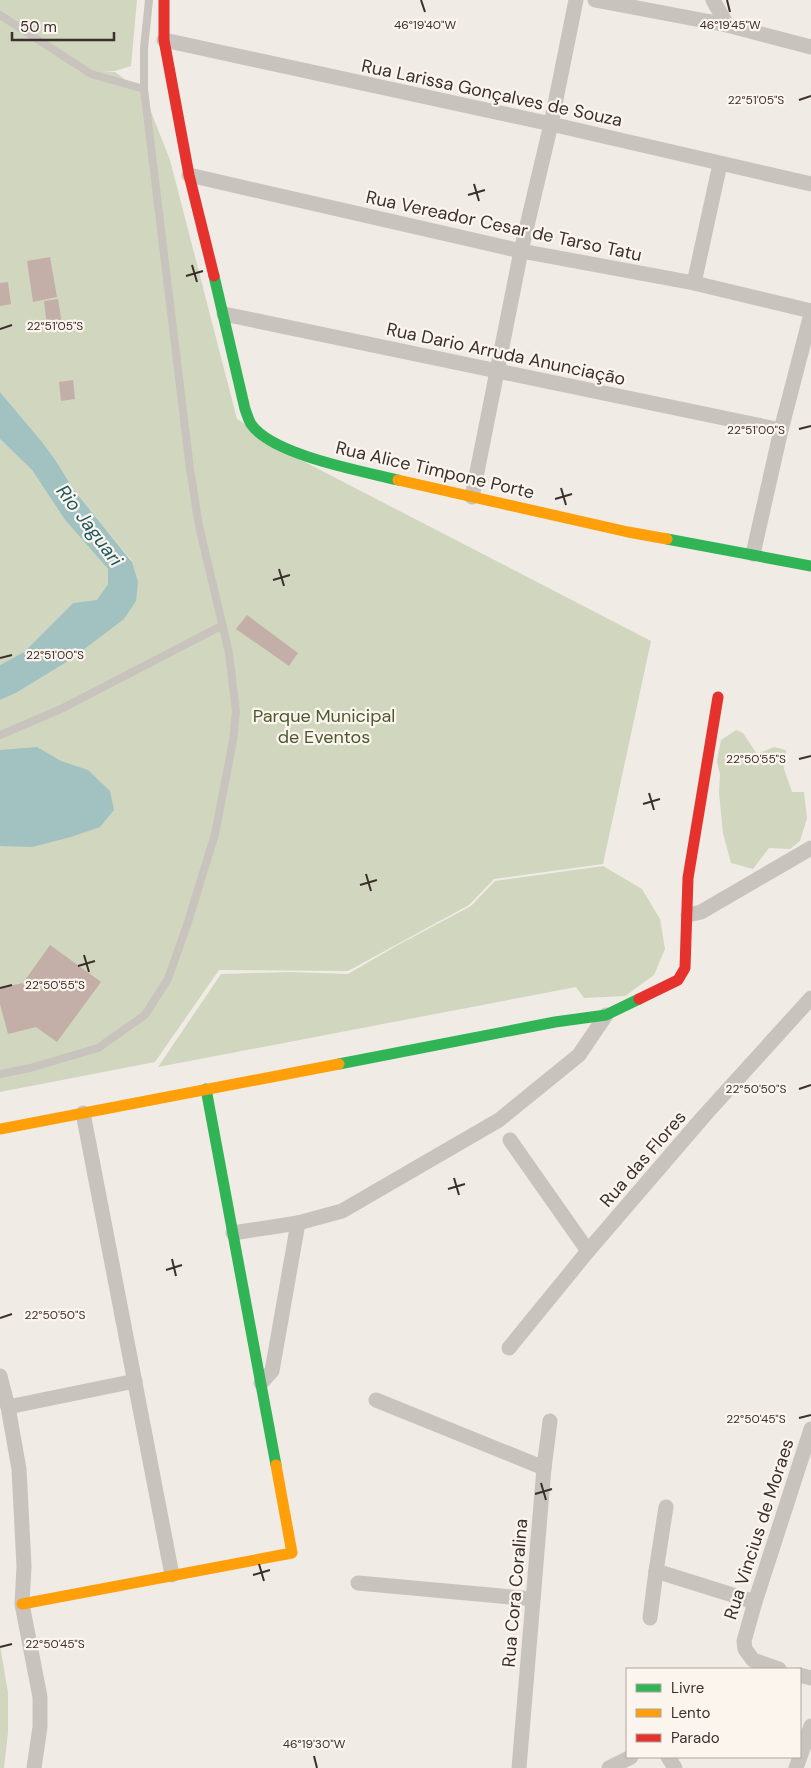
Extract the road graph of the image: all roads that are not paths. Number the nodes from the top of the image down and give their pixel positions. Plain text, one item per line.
1 (149, 0) edge
2 (164, 0) edge
3 (576, 0) edge
4 (595, 0) edge
5 (714, 0) edge
6 (654, 5) edge
7 (0, 15) edge
8 (727, 25) junction
9 (164, 40) junction
10 (811, 47) edge
11 (144, 89) junction
12 (551, 124) junction
13 (720, 164) junction
14 (189, 175) junction
15 (811, 184) edge
16 (520, 252) junction
17 (694, 284) junction
18 (811, 312) edge
19 (224, 314) junction
20 (497, 371) junction
21 (781, 430) junction
22 (472, 497) junction
23 (753, 554) junction
24 (811, 566) edge
25 (223, 626) junction
26 (718, 697) dead end
27 (0, 735) edge
28 (811, 848) edge
29 (688, 915) junction
30 (811, 998) edge
31 (606, 1015) junction
32 (0, 1074) edge
33 (206, 1089) junction
34 (82, 1113) junction
35 (0, 1129) edge
36 (510, 1140) dead end
37 (298, 1222) junction
38 (233, 1233) junction
39 (588, 1251) junction
40 (509, 1348) dead end
41 (0, 1376) edge
42 (135, 1381) junction
43 (261, 1383) junction
44 (376, 1400) dead end
45 (8, 1407) junction
46 (550, 1421) dead end
47 (811, 1429) edge
48 (544, 1468) junction
49 (666, 1508) dead end
50 (656, 1571) junction
51 (172, 1575) junction
52 (358, 1583) dead end
53 (533, 1599) junction
54 (754, 1602) junction
55 (22, 1604) junction
56 (650, 1618) dead end
57 (775, 1668) edge
58 (811, 1726) edge
59 (801, 1754) edge
60 (629, 1758) edge
61 (34, 1768) edge
62 (519, 1768) edge
63 (609, 1768) edge

1 - 11 lane
2 - 9 street, Rua Alice Timpone Porte
3 - 12 street
4 - 6 street
5 - 8 street
6 - 8 street
7 - 11 lane
8 - 10 street
9 - 12 street, Rua Larissa Gonçalves de Souza
9 - 14 street, Rua Alice Timpone Porte
11 - 25 lane
12 - 13 street, Rua Larissa Gonçalves de Souza
12 - 16 street
13 - 15 street, Rua Larissa Gonçalves de Souza
13 - 17 street
14 - 16 street, Rua Vereador Cesar de Tarso Tatu
14 - 19 street, Rua Alice Timpone Porte
16 - 17 street, Rua Vereador Cesar de Tarso Tatu
16 - 20 street
17 - 18 street, Rua Vereador Cesar de Tarso Tatu
18 - 21 street
19 - 20 street, Rua Dario Arruda Anunciação
19 - 22 street, Rua Alice Timpone Porte
20 - 21 street, Rua Dario Arruda Anunciação
20 - 22 street
21 - 23 street
22 - 23 street, Rua Alice Timpone Porte
23 - 24 street, Rua Alice Timpone Porte
25 - 27 lane
25 - 32 lane
26 - 29 street
28 - 29 street
29 - 31 street
30 - 39 street, Rua das Flores
31 - 33 street
31 - 37 street
33 - 34 street
33 - 38 street
34 - 35 street
34 - 42 street
36 - 39 street
37 - 38 street
37 - 43 street
38 - 43 street
39 - 40 street, Rua das Flores
41 - 45 street
42 - 45 street
42 - 51 street
43 - 51 street
44 - 48 street
45 - 55 street
46 - 48 street, Rua Cora Coralina
47 - 54 street, Rua Vincius de Moraes
48 - 53 street, Rua Cora Coralina
49 - 50 street
50 - 54 street
50 - 56 street
51 - 55 street
52 - 53 street
53 - 62 street, Rua Cora Coralina
54 - 57 street, Rua Vincius de Moraes
55 - 61 street
58 - 59 street
60 - 63 street

